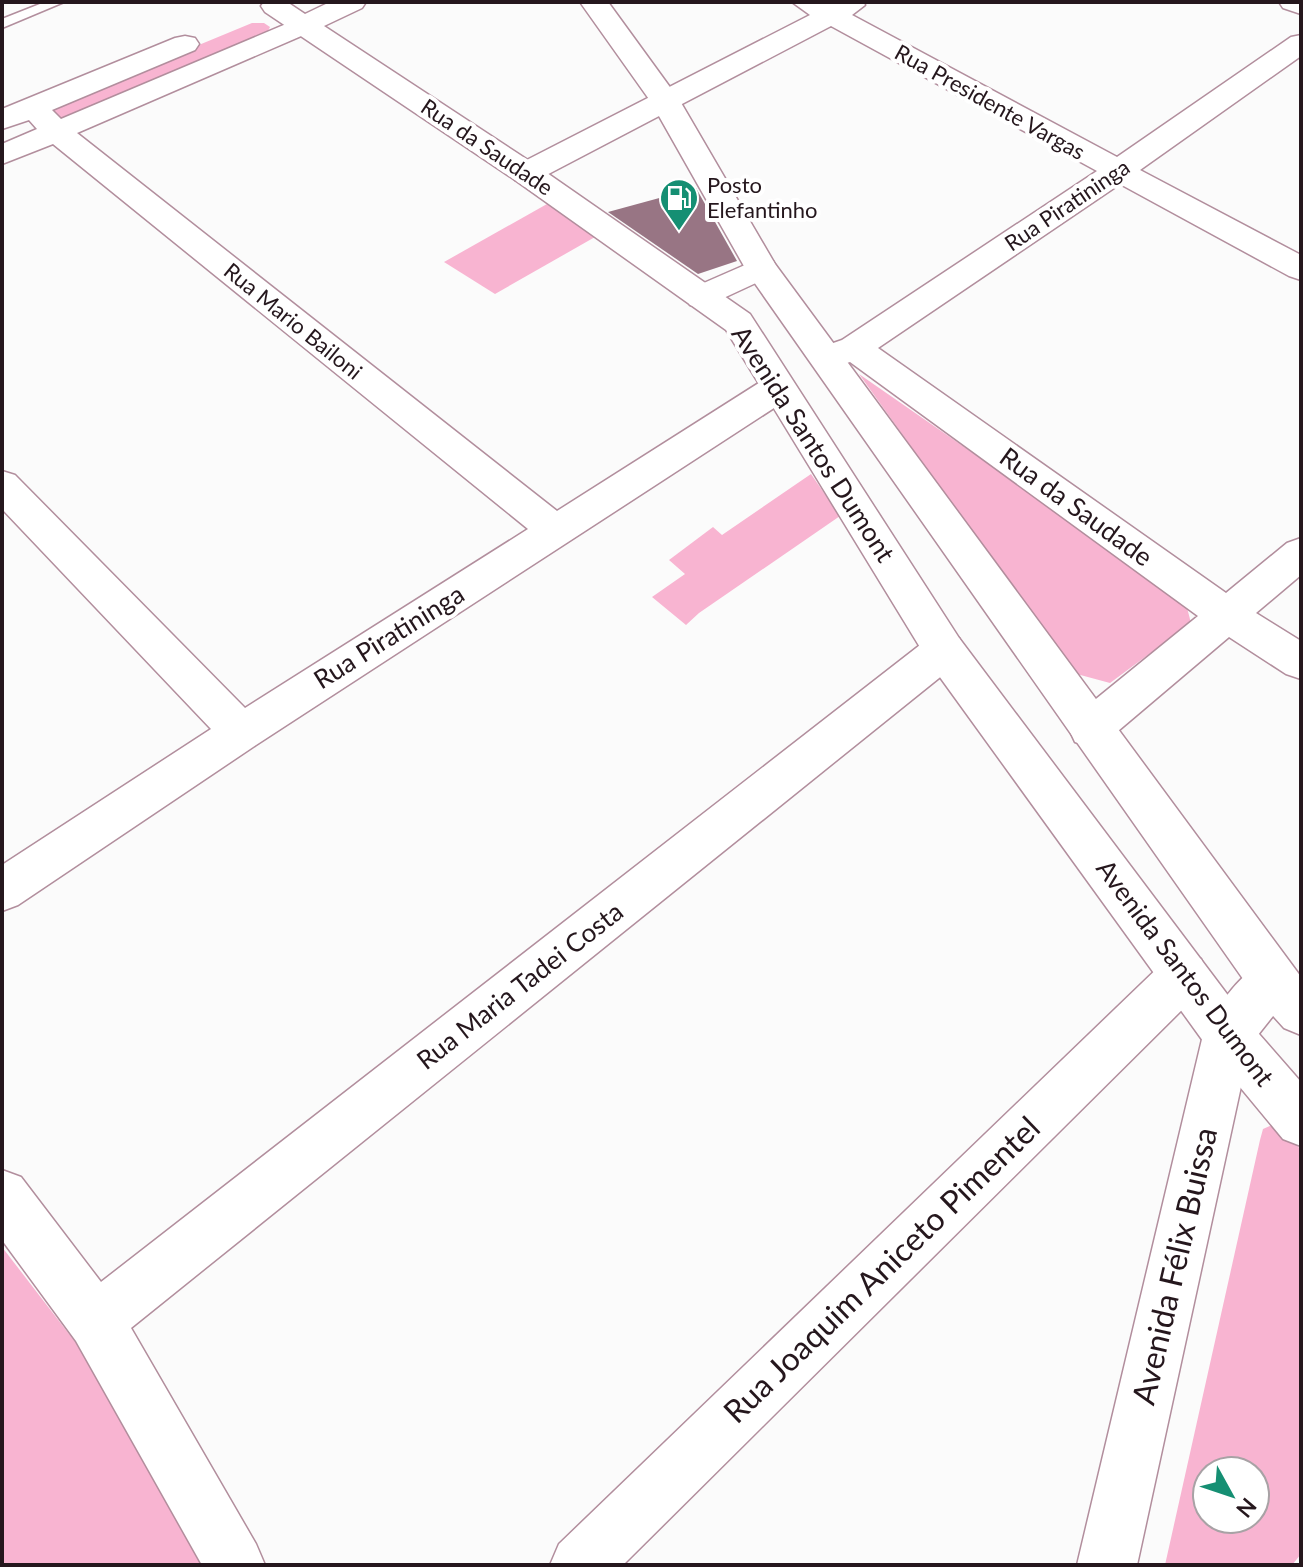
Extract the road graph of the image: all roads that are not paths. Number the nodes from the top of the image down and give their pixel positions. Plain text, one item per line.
1 (57, 2) edge
2 (352, 2) edge
3 (594, 2) edge
4 (1293, 2) edge
5 (1301, 6) edge
6 (832, 7) edge
7 (276, 10) edge
8 (2, 24) edge
9 (204, 36) dead end
10 (1301, 43) edge
11 (665, 101) junction
12 (33, 107) junction
13 (2, 120) edge
14 (57, 132) junction
15 (2, 155) edge
16 (1118, 171) junction
17 (526, 173) junction
18 (761, 268) junction
19 (1301, 269) edge
20 (702, 297) junction
21 (841, 352) junction
22 (778, 388) junction
23 (2, 485) edge
24 (556, 531) junction
25 (1301, 553) edge
26 (1228, 616) junction
27 (944, 650) junction
28 (1301, 662) edge
29 (1090, 729) junction
30 (241, 732) junction
31 (2, 890) edge
32 (1184, 975) junction
33 (1286, 996) edge
34 (1228, 1035) junction
35 (1301, 1121) edge
36 (2, 1196) edge
37 (96, 1321) junction
38 (235, 1565) edge
39 (580, 1565) edge
40 (1107, 1565) edge

1 - 8 lane
2 - 7 street
3 - 11 street
4 - 5 street
6 - 11 street
6 - 16 street, Rua Presidente Vargas
7 - 14 street
7 - 17 street, Rua da Saudade
9 - 12 street
10 - 16 street, Rua Piratininga
11 - 17 street
11 - 18 street
12 - 13 street
12 - 14 street, Rua Mario Bailoni
14 - 15 street
14 - 24 street, Rua Mario Bailoni
16 - 19 street, Rua Presidente Vargas
16 - 21 street, Rua Piratininga
17 - 20 street, Rua da Saudade
18 - 20 street
18 - 21 street
20 - 22 street, Avenida Santos Dumont
21 - 26 street, Rua da Saudade
21 - 29 street
22 - 24 street, Rua Piratininga
22 - 27 street, Avenida Santos Dumont
23 - 30 street
24 - 30 street, Rua Piratininga
25 - 26 street
26 - 28 street, Rua da Saudade
26 - 29 street
27 - 32 street, Avenida Santos Dumont
27 - 37 street, Rua Maria Tadei Costa
29 - 33 street
30 - 31 street, Rua Piratininga
32 - 34 street, Avenida Santos Dumont
32 - 39 street, Rua Joaquim Aniceto Pimentel
33 - 34 street, Avenida Félix Buissa
34 - 35 street, Avenida Santos Dumont
34 - 40 street, Avenida Félix Buissa
36 - 37 street
37 - 38 street

